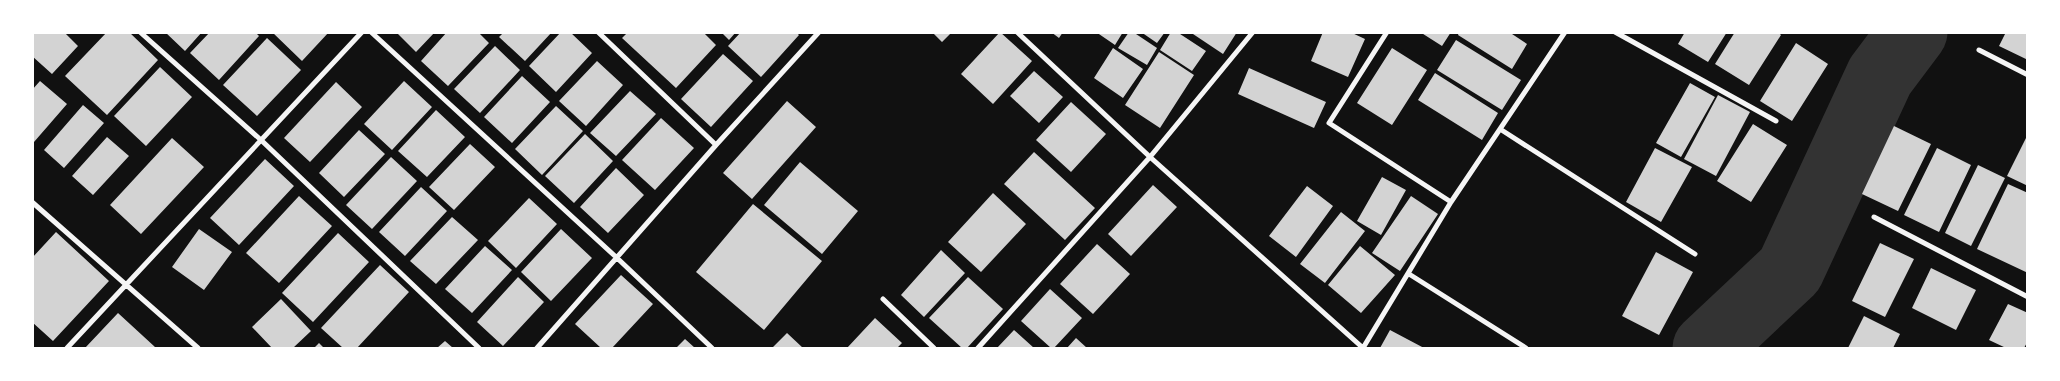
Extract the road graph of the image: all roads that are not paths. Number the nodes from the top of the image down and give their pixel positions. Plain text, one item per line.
1 (140, 32) edge
2 (362, 32) edge
3 (371, 32) edge
4 (598, 32) edge
5 (819, 32) edge
6 (1017, 32) edge
7 (1253, 32) edge
8 (1387, 32) edge
9 (1565, 32) edge
10 (1615, 32) edge
11 (1979, 50) dead end
12 (2028, 75) edge
13 (1776, 121) dead end
14 (1500, 129) junction
15 (261, 140) junction
16 (716, 145) junction
17 (1150, 158) junction
18 (32, 202) edge
19 (1451, 202) junction
20 (1874, 217) dead end
21 (1695, 254) dead end
22 (616, 257) junction
23 (1409, 274) junction
24 (125, 284) junction
25 (2028, 297) edge
26 (883, 299) dead end
27 (67, 348) edge
28 (198, 348) edge
29 (479, 348) edge
30 (537, 348) edge
31 (712, 348) edge
32 (934, 348) edge
33 (978, 348) edge
34 (1363, 348) edge
35 (1526, 348) edge

1 - 15 street
2 - 15 street
3 - 22 street
4 - 16 street
5 - 16 street
6 - 17 street
7 - 17 street
8 - 19 street
9 - 14 street
10 - 13 street
11 - 12 street
14 - 19 street
14 - 21 street
15 - 24 street
15 - 29 street
16 - 22 street
17 - 33 street
17 - 34 street
18 - 24 street
19 - 23 street
20 - 25 street
22 - 30 street
22 - 31 street
23 - 34 street
23 - 35 street
24 - 27 street
24 - 28 street
26 - 32 street

